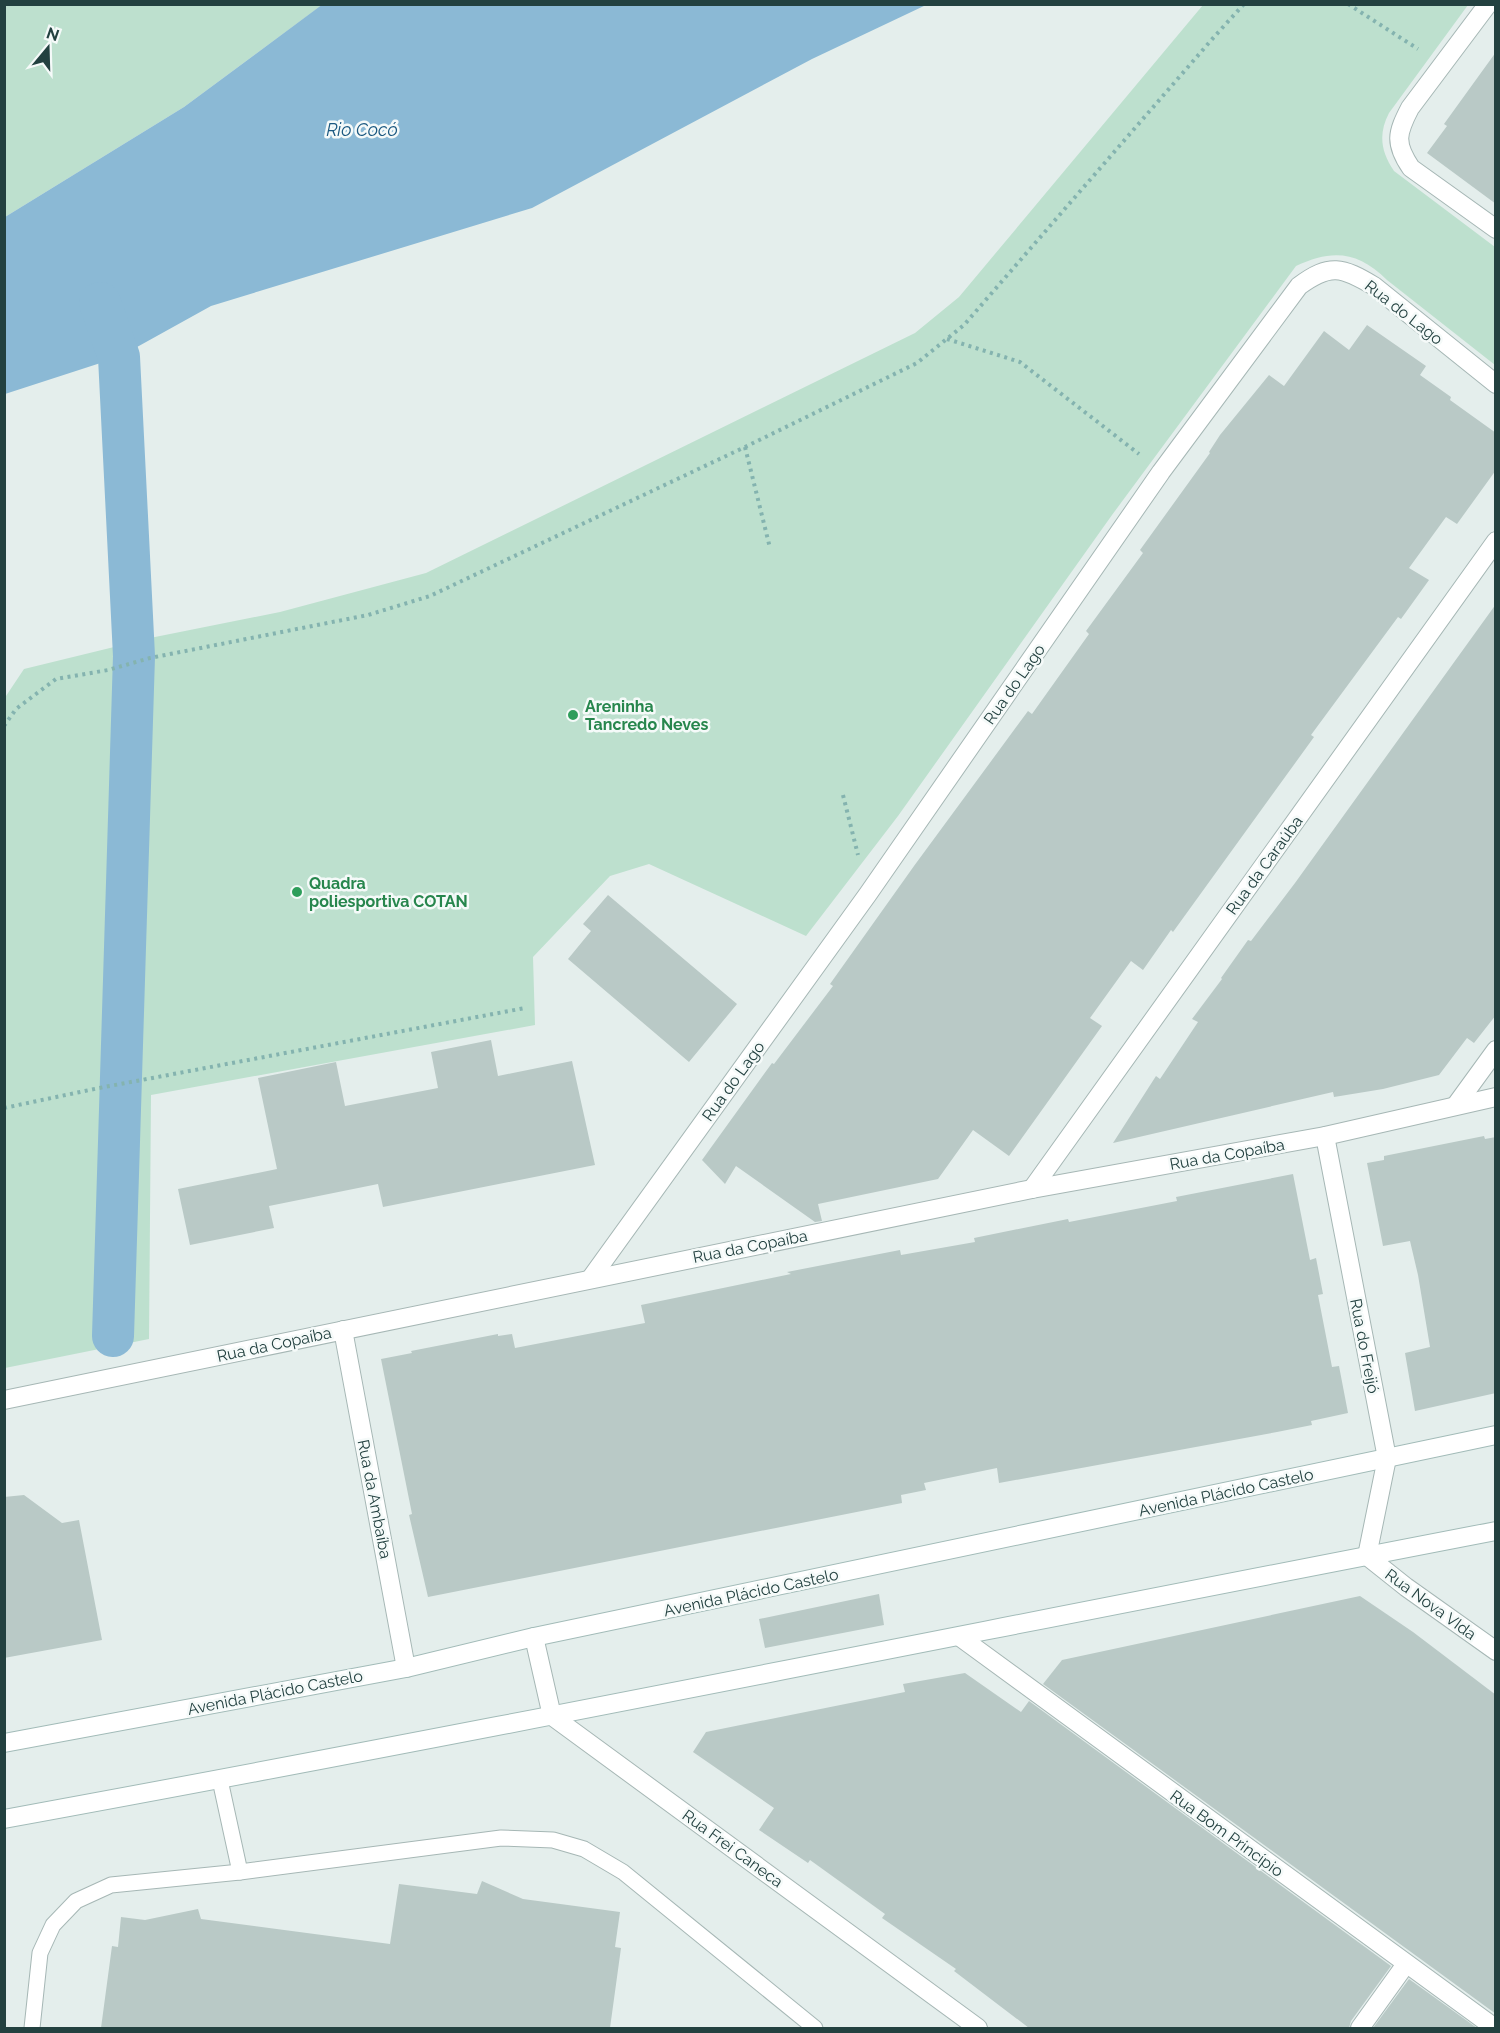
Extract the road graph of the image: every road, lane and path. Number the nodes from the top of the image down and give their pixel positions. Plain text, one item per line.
1 (1244, 4) edge
2 (1348, 4) edge
3 (1488, 4) edge
4 (1443, 65) junction
5 (1496, 229) edge
6 (946, 339) junction
7 (1496, 384) edge
8 (745, 447) junction
9 (1161, 472) junction
10 (1496, 541) edge
11 (770, 548) dead end
12 (4, 726) edge
13 (843, 795) dead end
14 (868, 894) junction
15 (525, 1008) dead end
16 (1496, 1050) edge
17 (1496, 1097) edge
18 (1456, 1105) junction
19 (4, 1108) edge
20 (1325, 1136) junction
21 (1032, 1189) junction
22 (591, 1278) junction
23 (343, 1330) junction
24 (4, 1400) edge
25 (1496, 1435) edge
26 (1387, 1458) junction
27 (1496, 1531) edge
28 (1367, 1556) junction
29 (534, 1637) junction
30 (960, 1637) junction
31 (1496, 1651) edge
32 (406, 1668) junction
33 (552, 1716) junction
34 (4, 1743) edge
35 (220, 1780) junction
36 (4, 1819) edge
37 (240, 1872) junction
38 (1406, 1964) junction
39 (971, 2026) edge
40 (32, 2028) edge
41 (815, 2028) edge
42 (1360, 2028) edge
43 (1495, 2028) edge

1 - 6 path
2 - 4 path
3 - 4 street
4 - 5 street
6 - 8 path
6 - 9 path
7 - 9 street, Rua do Lago
8 - 11 path
8 - 12 path
9 - 14 street, Rua do Lago
10 - 21 street, Rua da Caraúba
13 - 14 path
14 - 22 street, Rua do Lago
15 - 19 path
16 - 18 street
17 - 18 street, Rua da Copaíba
18 - 20 street, Rua da Copaíba
20 - 21 street, Rua da Copaíba
20 - 26 street, Rua do Freijó
21 - 22 street, Rua da Copaíba
22 - 23 street, Rua da Copaíba
23 - 24 street, Rua da Copaíba
23 - 32 street, Rua da Ambaíba
25 - 26 street, Avenida Plácido Castelo
26 - 28 street, Rua do Freijó
26 - 29 street, Avenida Plácido Castelo
27 - 28 street
28 - 30 street
28 - 31 street, Rua Nova VIda
29 - 32 street, Avenida Plácido Castelo
29 - 33 street
30 - 33 street
30 - 38 street, Rua Bom Princípio
32 - 34 street, Avenida Plácido Castelo
33 - 35 street
33 - 39 street, Rua Frei Caneca
35 - 36 street
35 - 37 lane
37 - 40 lane
37 - 41 lane
38 - 42 street
38 - 43 street, Rua Bom Princípio

